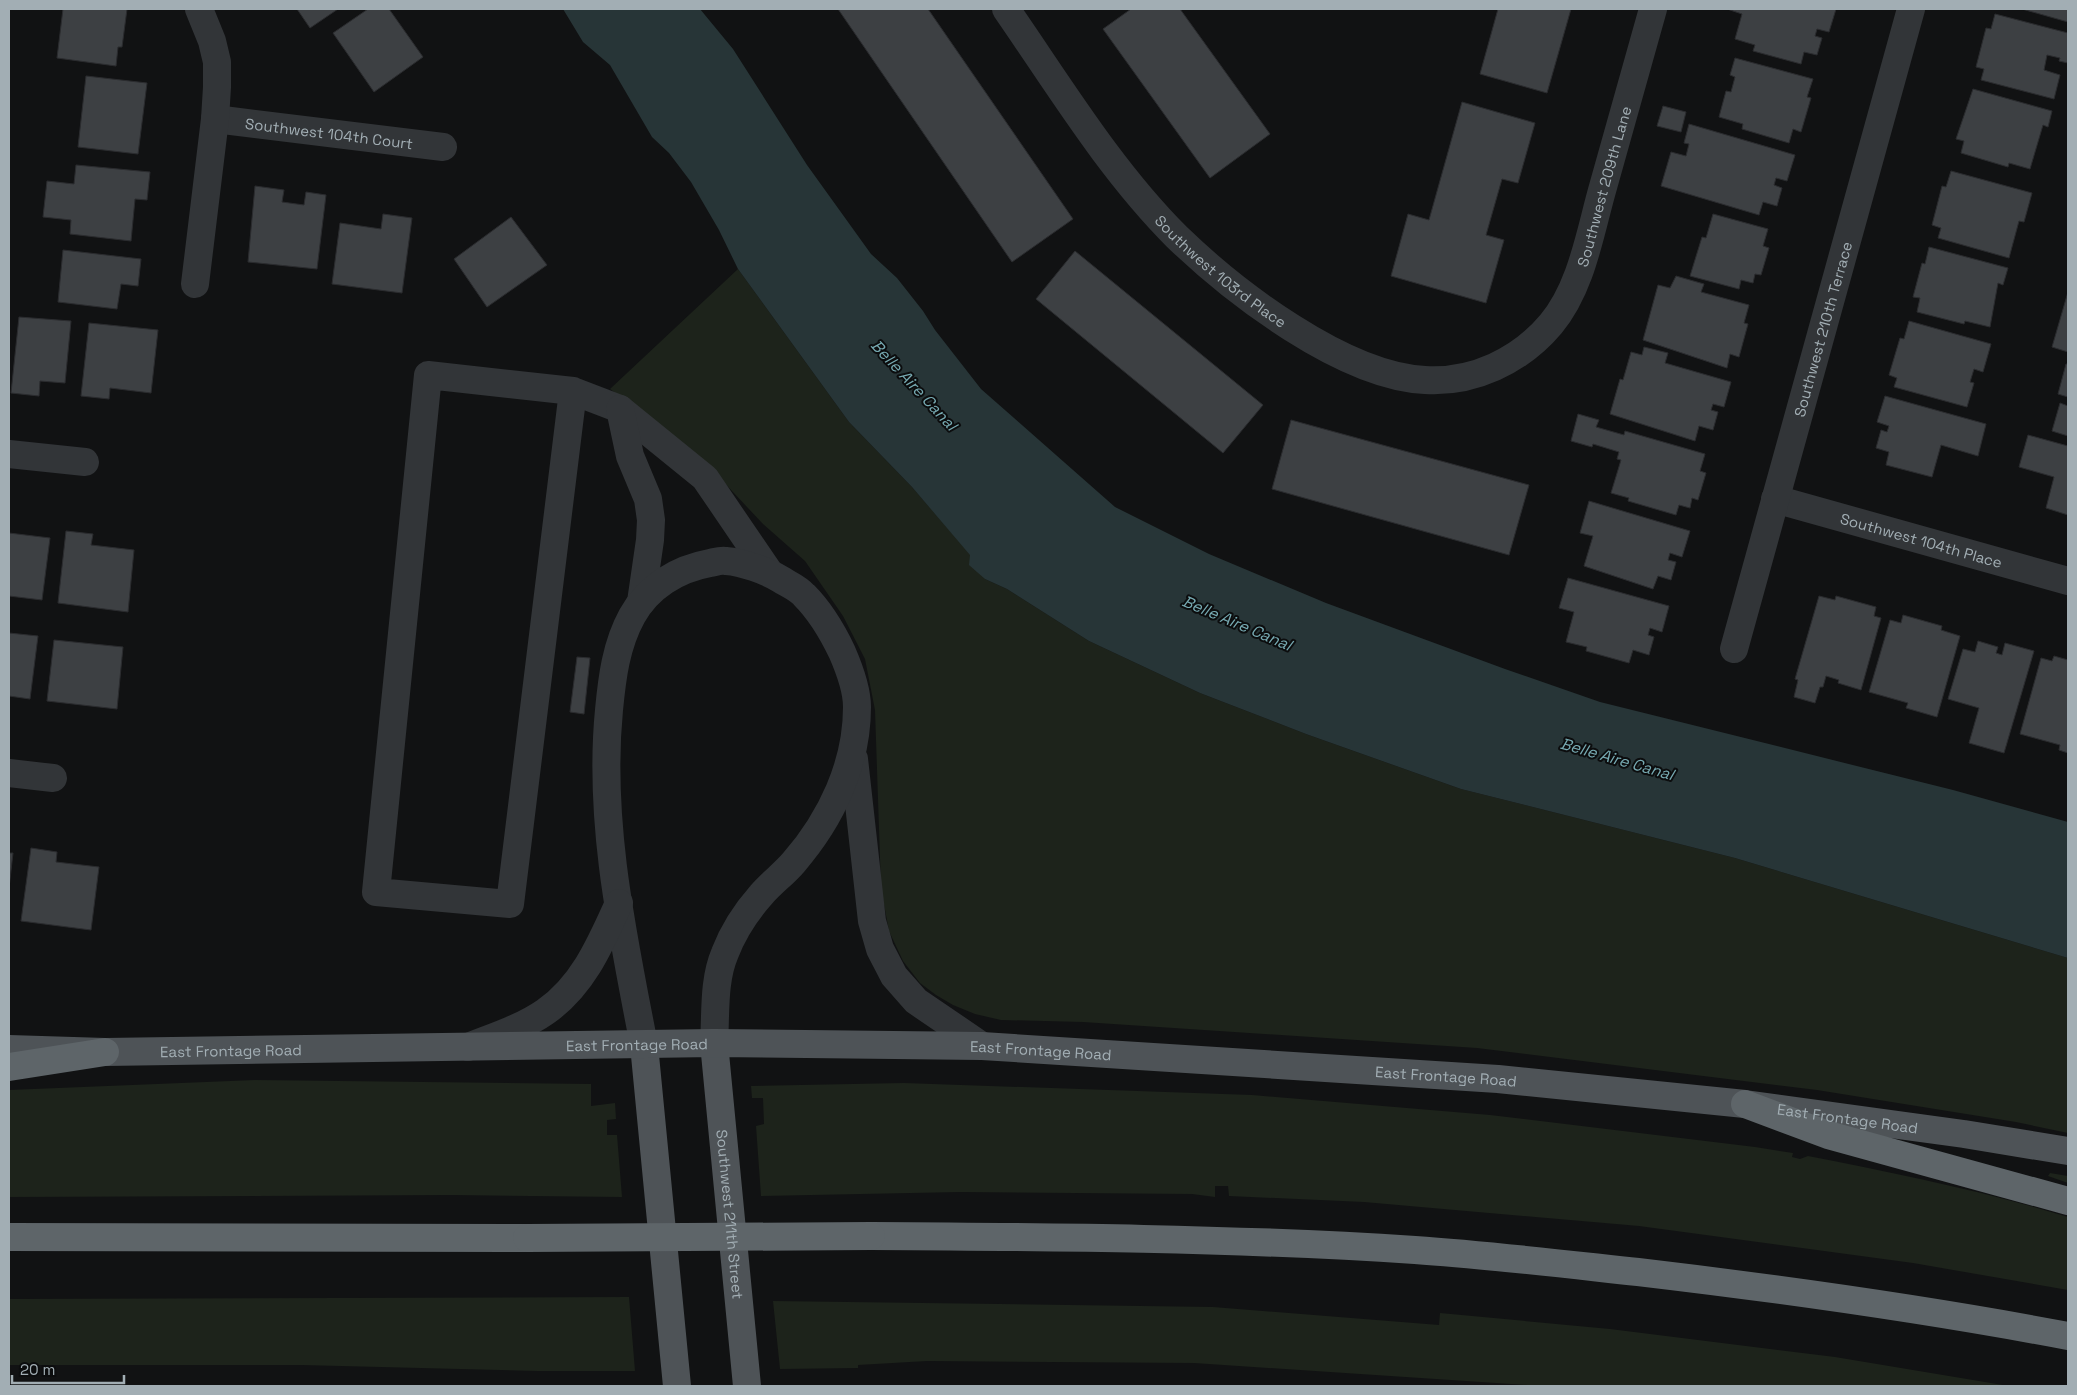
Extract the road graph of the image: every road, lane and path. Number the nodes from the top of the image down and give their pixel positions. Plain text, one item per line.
1 (199, 9) edge
2 (1006, 9) edge
3 (1653, 9) edge
4 (1911, 9) edge
5 (215, 119) junction
6 (443, 147) dead end
7 (195, 284) dead end
8 (1524, 350) joint
9 (573, 391) junction
10 (620, 409) junction
11 (9, 454) edge
12 (85, 462) dead end
13 (1775, 499) junction
14 (769, 572) junction
15 (2068, 581) edge
16 (641, 602) junction
17 (1734, 649) dead end
18 (853, 751) junction
19 (9, 773) edge
20 (52, 778) dead end
21 (619, 903) junction
22 (714, 1044) junction
23 (644, 1045) junction
24 (982, 1046) junction
25 (468, 1047) junction
26 (9, 1049) edge
27 (105, 1052) junction
28 (9, 1066) edge
29 (1745, 1104) junction
30 (2068, 1151) edge
31 (2068, 1201) edge
32 (9, 1237) edge
33 (2068, 1336) edge
34 (677, 1386) edge
35 (747, 1386) edge

1 - 5 street
2 - 8 street, Southwest 103rd Place
3 - 8 street, Southwest 209th Lane
4 - 13 street, Southwest 210th Terrace
5 - 6 street, Southwest 104th Court
5 - 7 street
9 - 9 street
9 - 10 street
10 - 14 street
10 - 16 street
11 - 12 street
13 - 15 street, Southwest 104th Place
13 - 17 street, Southwest 210th Terrace
14 - 16 street
14 - 18 street
16 - 21 street
18 - 22 street
18 - 24 street
19 - 20 street
21 - 23 street
21 - 25 street
22 - 23 main road, East Frontage Road
22 - 24 main road, East Frontage Road
22 - 35 main road, Southwest 211th Street
23 - 25 main road, East Frontage Road
23 - 34 main road
24 - 29 main road, East Frontage Road
25 - 27 main road, East Frontage Road
26 - 27 main road, East Frontage Road
27 - 28 highway
29 - 30 main road, East Frontage Road
29 - 31 highway
32 - 33 highway, bridge

